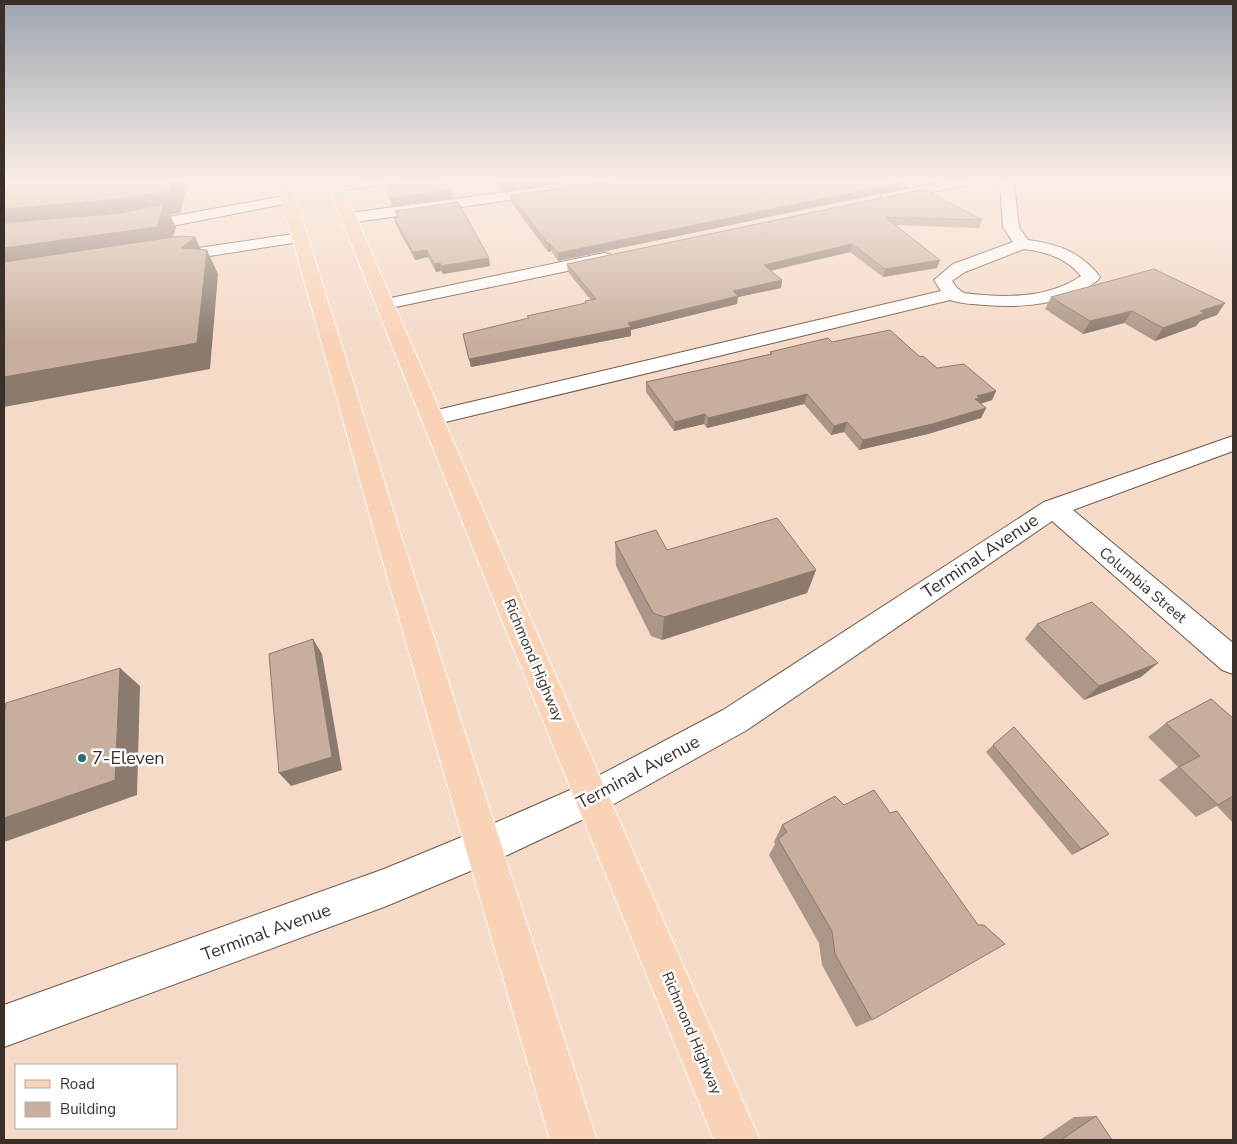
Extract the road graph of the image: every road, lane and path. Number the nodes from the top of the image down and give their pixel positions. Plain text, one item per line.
1 (299, 233) edge
2 (356, 233) edge
3 (1016, 233) edge
4 (300, 238) junction
5 (1023, 244) junction
6 (620, 254) edge
7 (152, 260) edge
8 (952, 294) junction
9 (386, 304) junction
10 (433, 418) junction
11 (1233, 443) edge
12 (1053, 508) junction
13 (1233, 661) edge
14 (593, 797) junction
15 (484, 847) junction
16 (4, 1026) edge
17 (574, 1140) edge
18 (737, 1140) edge

1 - 4 main road
2 - 9 main road, Richmond Highway
3 - 5 street
4 - 7 street
4 - 15 main road
5 - 8 street
5 - 8 street
6 - 9 street
8 - 10 street
9 - 10 main road, Richmond Highway
10 - 14 main road, Richmond Highway
11 - 12 street, Terminal Avenue
12 - 13 street, Columbia Street
12 - 14 street, Terminal Avenue
14 - 15 street, Terminal Avenue
14 - 18 main road, Richmond Highway
15 - 16 street, Terminal Avenue
15 - 17 main road

